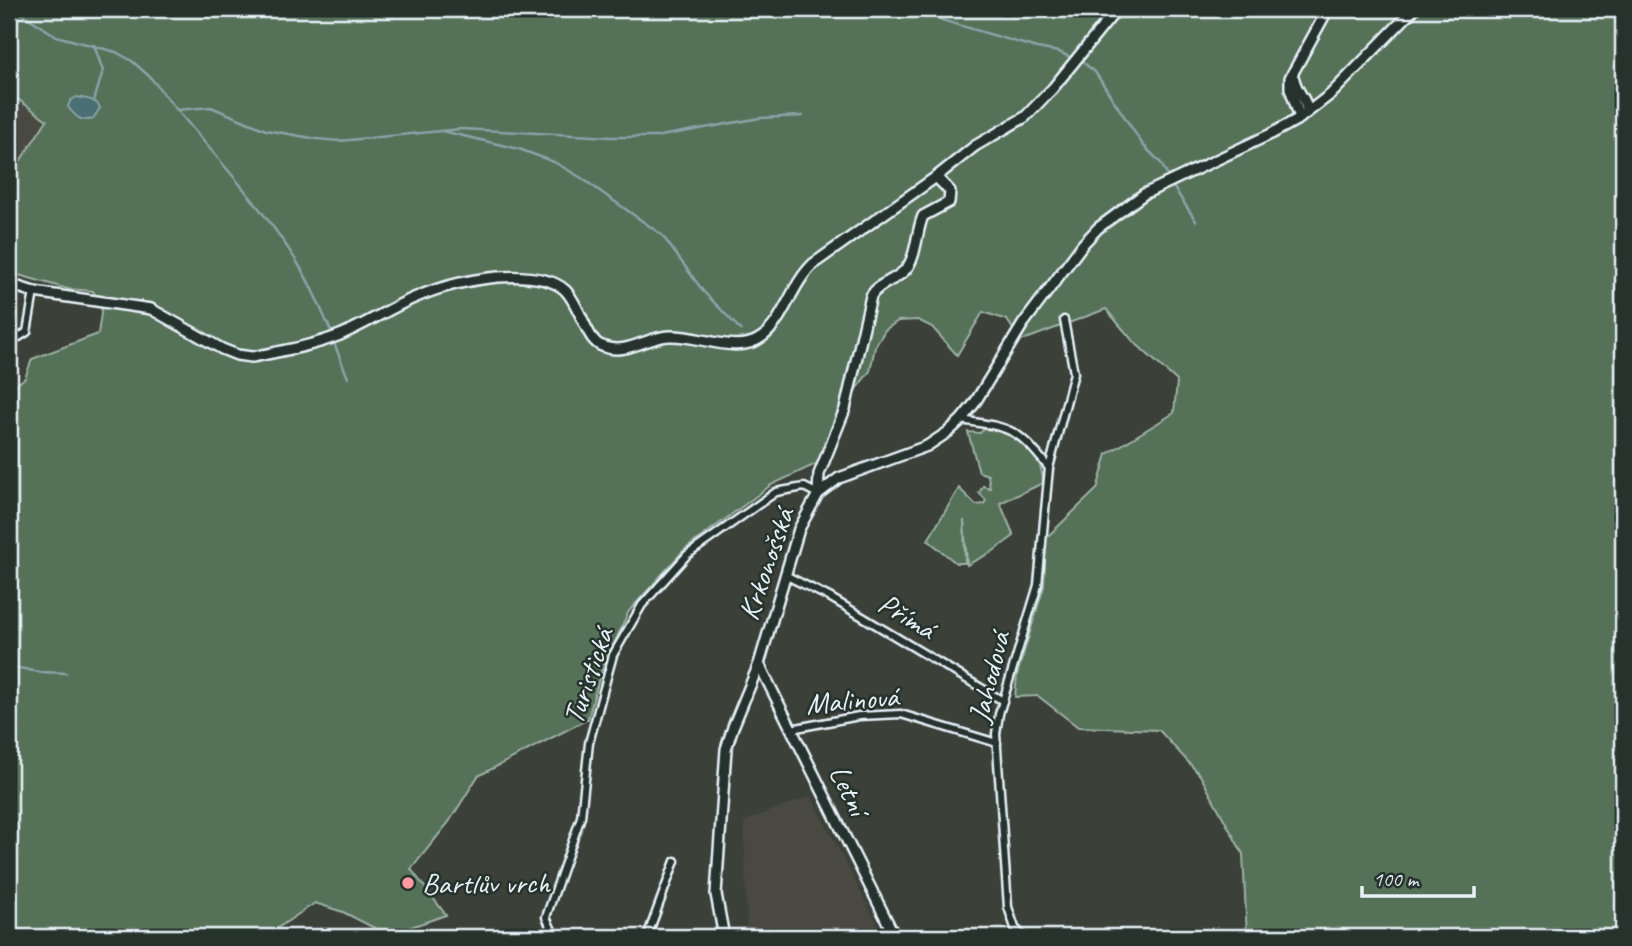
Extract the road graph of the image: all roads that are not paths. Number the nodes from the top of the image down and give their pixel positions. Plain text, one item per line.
1 (1117, 9) edge
2 (1328, 9) edge
3 (1414, 9) edge
4 (1294, 71) junction
5 (1331, 94) junction
6 (1301, 95) junction
7 (1303, 115) junction
8 (936, 177) junction
9 (9, 284) edge
10 (34, 292) junction
11 (1064, 320) dead end
12 (9, 337) edge
13 (961, 420) junction
14 (1049, 468) junction
15 (818, 494) junction
16 (785, 575) junction
17 (759, 664) junction
18 (1003, 701) junction
19 (791, 729) junction
20 (997, 743) junction
21 (676, 861) dead end
22 (1015, 934) edge
23 (555, 937) edge
24 (647, 937) edge
25 (724, 937) edge
26 (895, 937) edge
27 (1024, 937) edge

1 - 8 street
2 - 4 street
3 - 5 street, Krkonošská
4 - 6 street
4 - 7 street
5 - 6 street
5 - 7 street, Krkonošská
6 - 7 street
7 - 13 street, Krkonošská
8 - 10 street
8 - 15 street
9 - 10 street
10 - 12 street
11 - 14 street, Jahodová
13 - 14 street
13 - 15 street, Krkonošská
14 - 18 street, Jahodová
15 - 16 street, Krkonošská
15 - 23 street, Turistická
16 - 17 street, Krkonošská
16 - 18 street, Přímá
17 - 19 street, Letní
17 - 25 street, Krkonošská
18 - 20 street, Jahodová
19 - 20 street, Malinová
19 - 26 street, Letní
20 - 22 street, Jahodová
21 - 24 street
22 - 27 street, Jahodová

